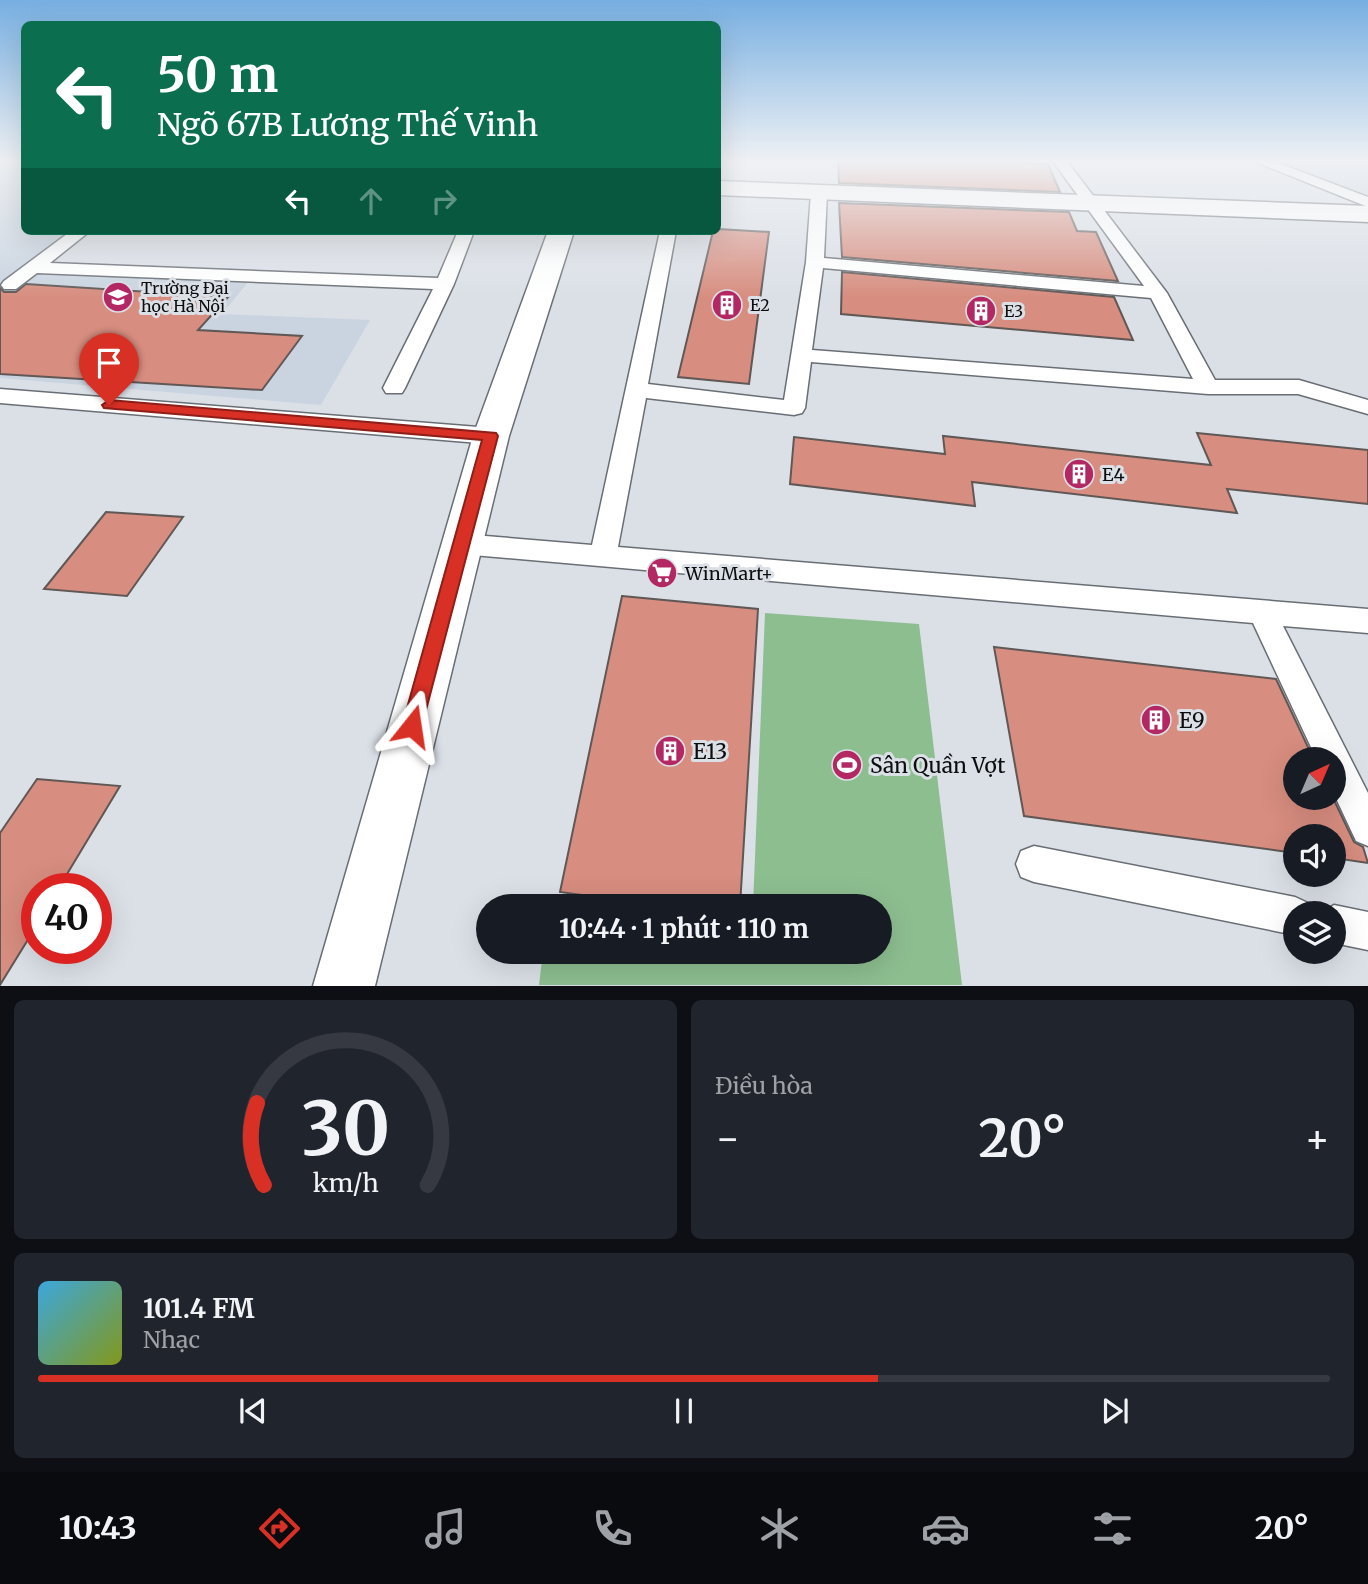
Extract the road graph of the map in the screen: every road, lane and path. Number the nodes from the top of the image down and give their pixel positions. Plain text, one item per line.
1 (818, 206) edge
2 (1095, 206) edge
3 (1198, 206) edge
4 (1368, 214) edge
5 (77, 235) edge
6 (464, 235) edge
7 (560, 235) edge
8 (667, 235) edge
9 (815, 262) junction
10 (33, 268) junction
11 (445, 284) junction
12 (10, 285) dead end
13 (1158, 293) junction
14 (800, 355) junction
15 (1208, 387) junction
16 (394, 388) dead end
17 (638, 390) junction
18 (0, 396) edge
19 (1368, 407) edge
20 (491, 436) junction
21 (461, 544) junction
22 (603, 557) junction
23 (1263, 614) junction
24 (1368, 621) edge
25 (1368, 828) edge
26 (1034, 864) dead end
27 (1283, 914) edge
28 (1346, 926) edge
29 (1368, 931) edge
30 (344, 985) edge

1 - 9 lane
2 - 13 lane
3 - 4 street
5 - 10 lane
6 - 11 lane
7 - 20 street
8 - 17 lane
9 - 13 lane
9 - 14 lane
10 - 11 lane
10 - 12 lane
11 - 16 lane
13 - 15 lane
14 - 15 lane
14 - 17 lane
15 - 19 lane
17 - 22 lane
18 - 20 lane
20 - 21 street
21 - 22 lane
21 - 30 street
22 - 23 lane
23 - 24 lane
23 - 25 lane
26 - 27 lane
28 - 29 lane

